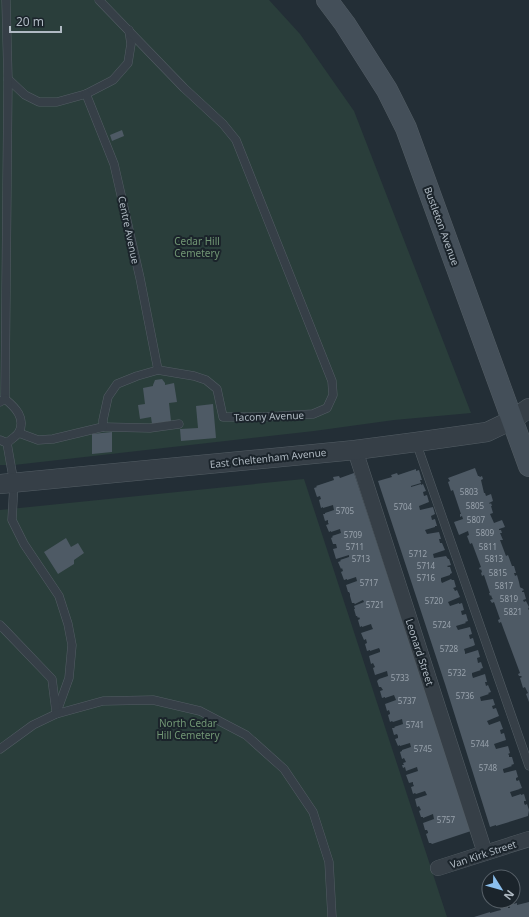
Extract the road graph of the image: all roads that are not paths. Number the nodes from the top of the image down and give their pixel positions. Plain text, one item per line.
1 (6, 0) edge
2 (99, 0) edge
3 (327, 0) edge
4 (129, 30) junction
5 (8, 79) junction
6 (86, 94) junction
7 (158, 370) junction
8 (3, 400) edge
9 (529, 408) edge
10 (512, 420) junction
11 (179, 424) dead end
12 (103, 427) junction
13 (19, 433) junction
14 (3, 441) edge
15 (416, 442) junction
16 (355, 450) junction
17 (529, 466) edge
18 (7, 484) edge
19 (0, 625) edge
20 (56, 714) junction
21 (0, 749) edge
22 (529, 766) edge
23 (529, 839) edge
24 (486, 854) junction
25 (438, 868) dead end
26 (332, 917) edge

1 - 5 lane
2 - 4 lane
3 - 10 main road, Bustleton Avenue
4 - 6 lane
4 - 7 lane, Tacony Avenue
5 - 6 lane
5 - 8 lane
6 - 7 lane, Centre Avenue
7 - 12 lane, Tacony Avenue
8 - 13 lane
9 - 10 street, East Cheltenham Avenue
10 - 15 street, East Cheltenham Avenue
10 - 17 main road, Bustleton Avenue
11 - 12 lane
12 - 13 lane
13 - 14 lane
14 - 18 lane
15 - 16 street, East Cheltenham Avenue
15 - 22 lane
16 - 18 street, East Cheltenham Avenue
16 - 24 street, Leonard Street
18 - 20 lane
19 - 20 lane
20 - 21 lane
20 - 26 lane
23 - 24 street, Van Kirk Street
24 - 25 street, Van Kirk Street

